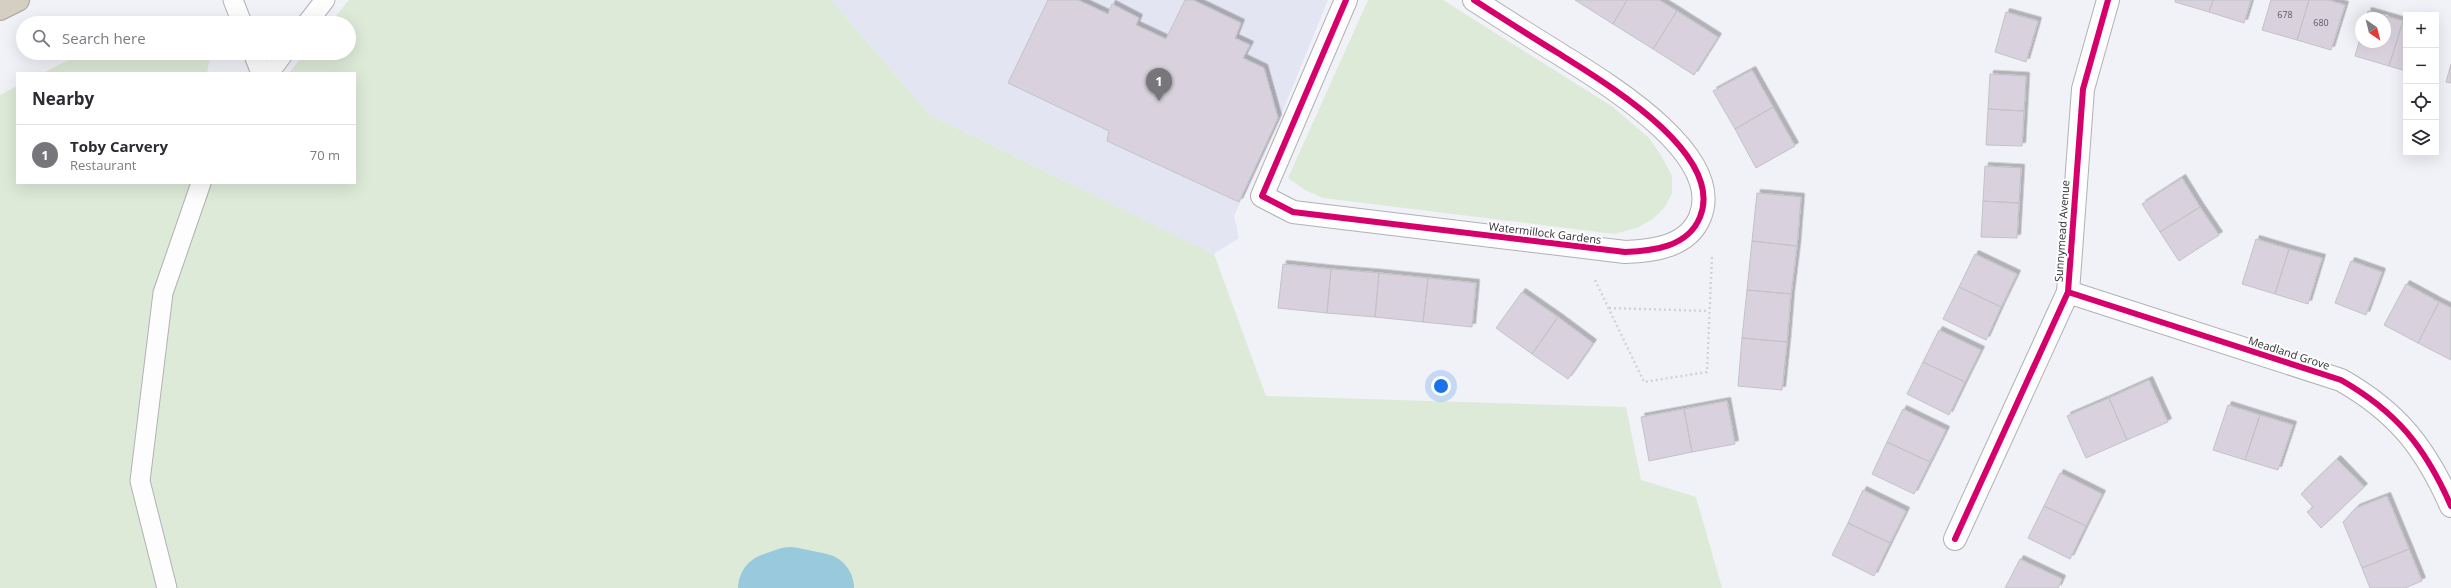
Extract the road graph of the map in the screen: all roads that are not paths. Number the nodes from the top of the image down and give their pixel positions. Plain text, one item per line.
1 (18, 0) edge
2 (232, 0) edge
3 (325, 0) edge
4 (1346, 0) edge
5 (1474, 0) edge
6 (2108, 0) edge
7 (0, 9) edge
8 (239, 16) edge
9 (312, 16) edge
10 (256, 60) edge
11 (279, 60) edge
12 (261, 72) edge
13 (270, 72) edge
14 (201, 184) edge
15 (2068, 292) junction
16 (2451, 506) edge
17 (1955, 539) dead end
18 (167, 588) edge

1 - 7 highway
2 - 8 lane
3 - 9 lane
4 - 5 street, Watermillock Gardens
6 - 15 street, Sunnymead Avenue
10 - 12 lane
11 - 13 lane
14 - 18 lane
15 - 16 street, Meadland Grove
15 - 17 street, Sunnymead Avenue

